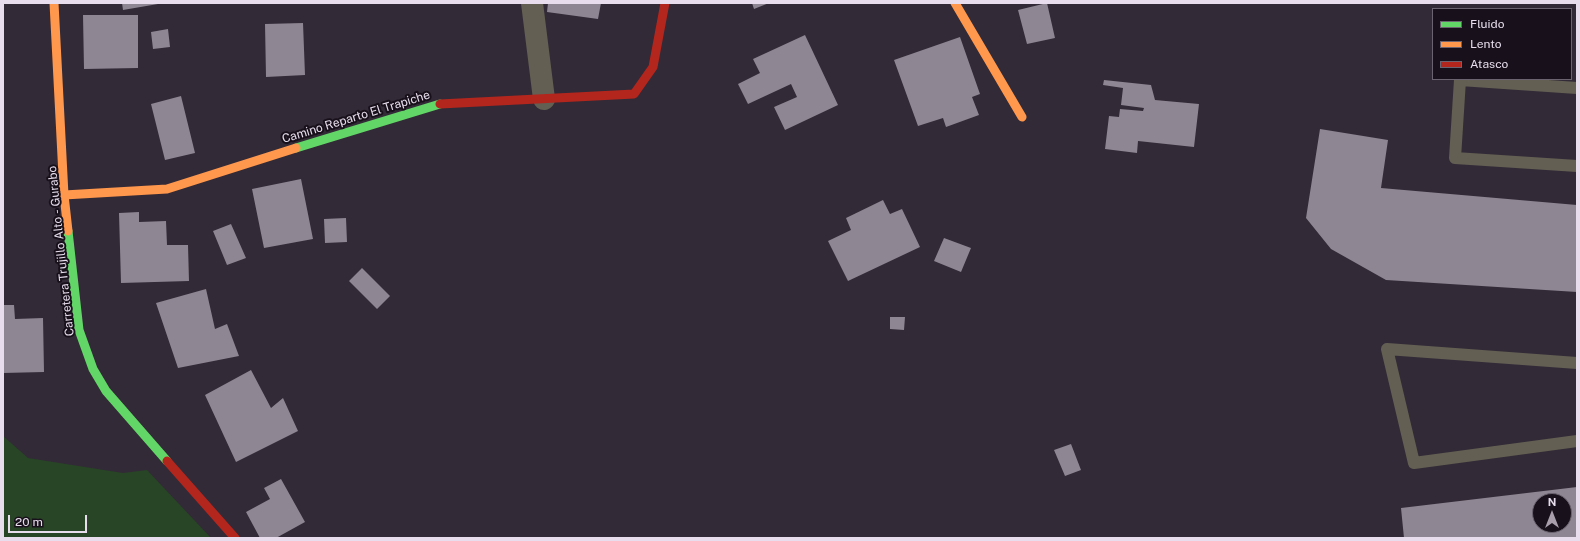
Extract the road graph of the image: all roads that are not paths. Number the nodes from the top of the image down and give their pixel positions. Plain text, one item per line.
1 (54, 3) edge
2 (532, 3) edge
3 (665, 3) edge
4 (955, 3) edge
5 (1577, 88) edge
6 (544, 99) junction
7 (1022, 117) dead end
8 (1577, 166) edge
9 (64, 195) junction
10 (1577, 363) edge
11 (1577, 441) edge
12 (235, 538) edge

1 - 9 street, Carretera Trujillo Alto - Gurabo
2 - 6 street
3 - 6 street, Camino Reparto El Trapiche
4 - 7 street
5 - 8 lane
6 - 9 street, Camino Reparto El Trapiche
9 - 12 street, Carretera Trujillo Alto - Gurabo
10 - 11 lane

